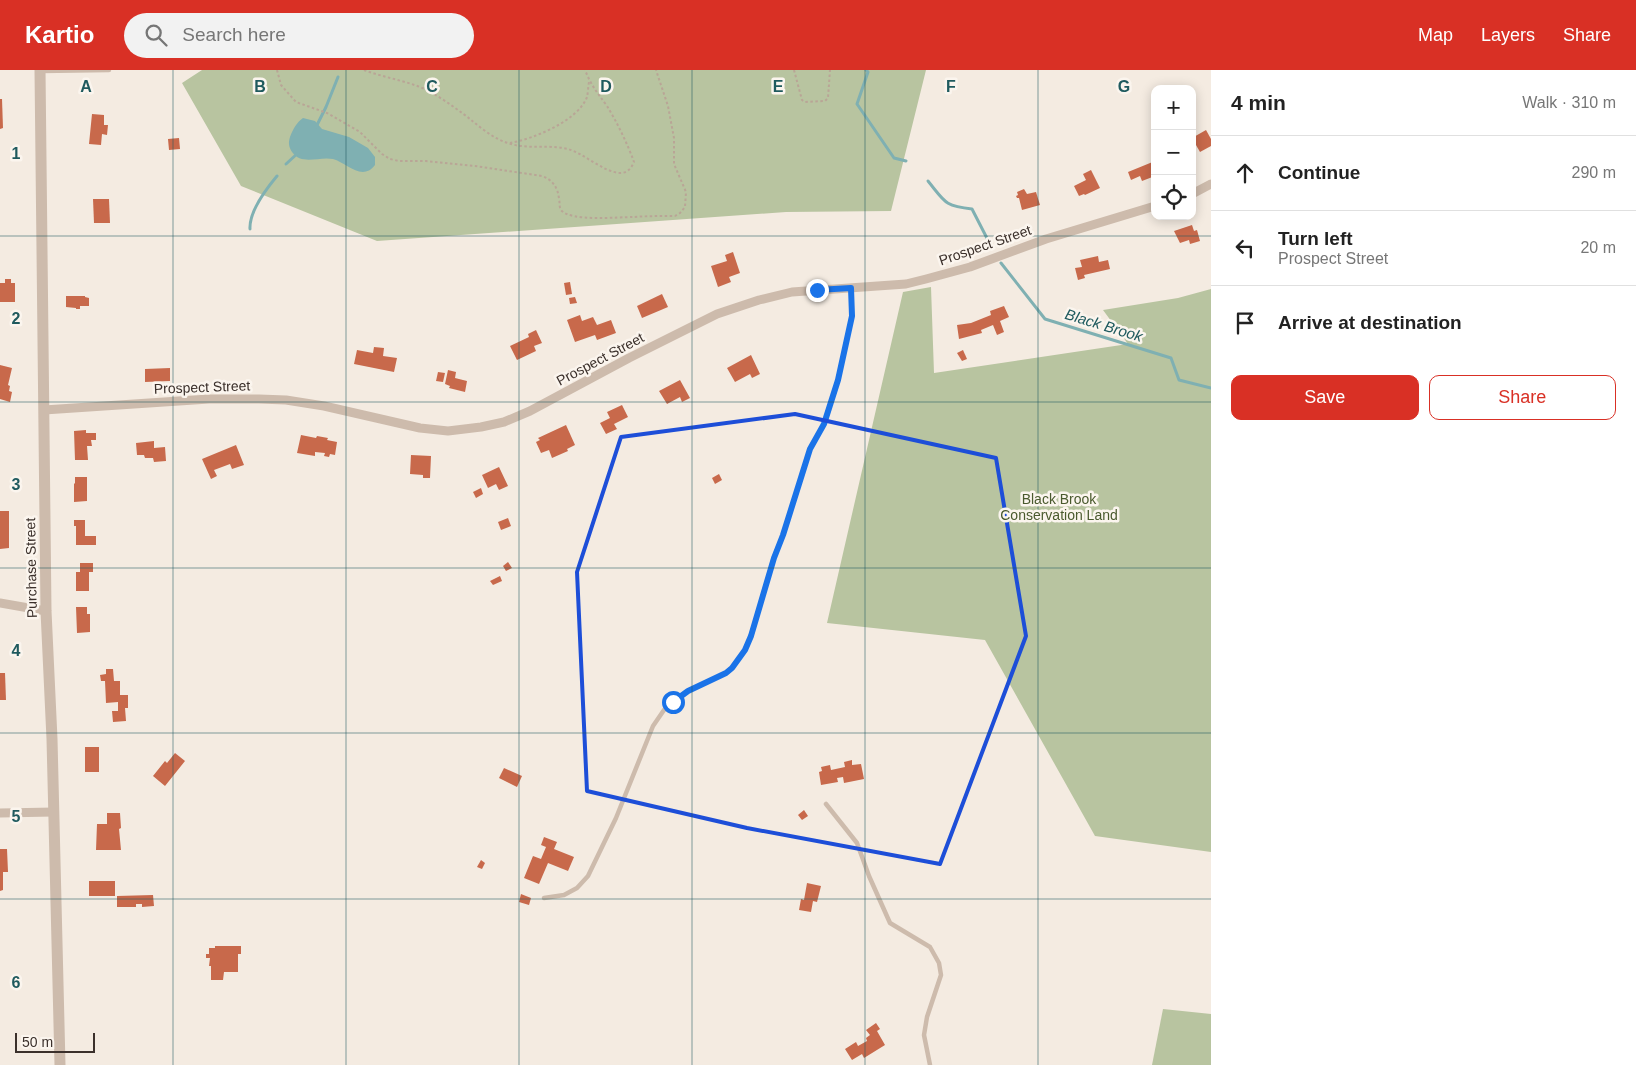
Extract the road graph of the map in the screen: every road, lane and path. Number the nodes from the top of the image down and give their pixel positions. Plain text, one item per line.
1 (40, 70) edge
2 (62, 70) edge
3 (108, 70) edge
4 (277, 70) edge
5 (364, 70) edge
6 (585, 70) edge
7 (656, 70) edge
8 (794, 70) edge
9 (830, 70) edge
10 (589, 80) junction
11 (508, 144) junction
12 (1211, 184) edge
13 (1196, 192) edge
14 (1151, 207) edge
15 (851, 288) junction
16 (44, 410) junction
17 (0, 603) edge
18 (46, 611) junction
19 (826, 804) dead end
20 (54, 812) junction
21 (0, 813) edge
22 (544, 898) dead end
23 (60, 1065) edge
24 (930, 1065) edge

1 - 2 lane
1 - 16 street, Purchase Street
2 - 3 lane
4 - 7 path
5 - 11 path
6 - 10 path
8 - 9 path
10 - 11 path
10 - 11 path
12 - 13 street
14 - 15 street, Prospect Street
15 - 16 street, Prospect Street
15 - 22 lane
16 - 18 street, Purchase Street
17 - 18 street
18 - 20 street, Purchase Street
19 - 24 lane
20 - 21 street
20 - 23 street, Purchase Street

